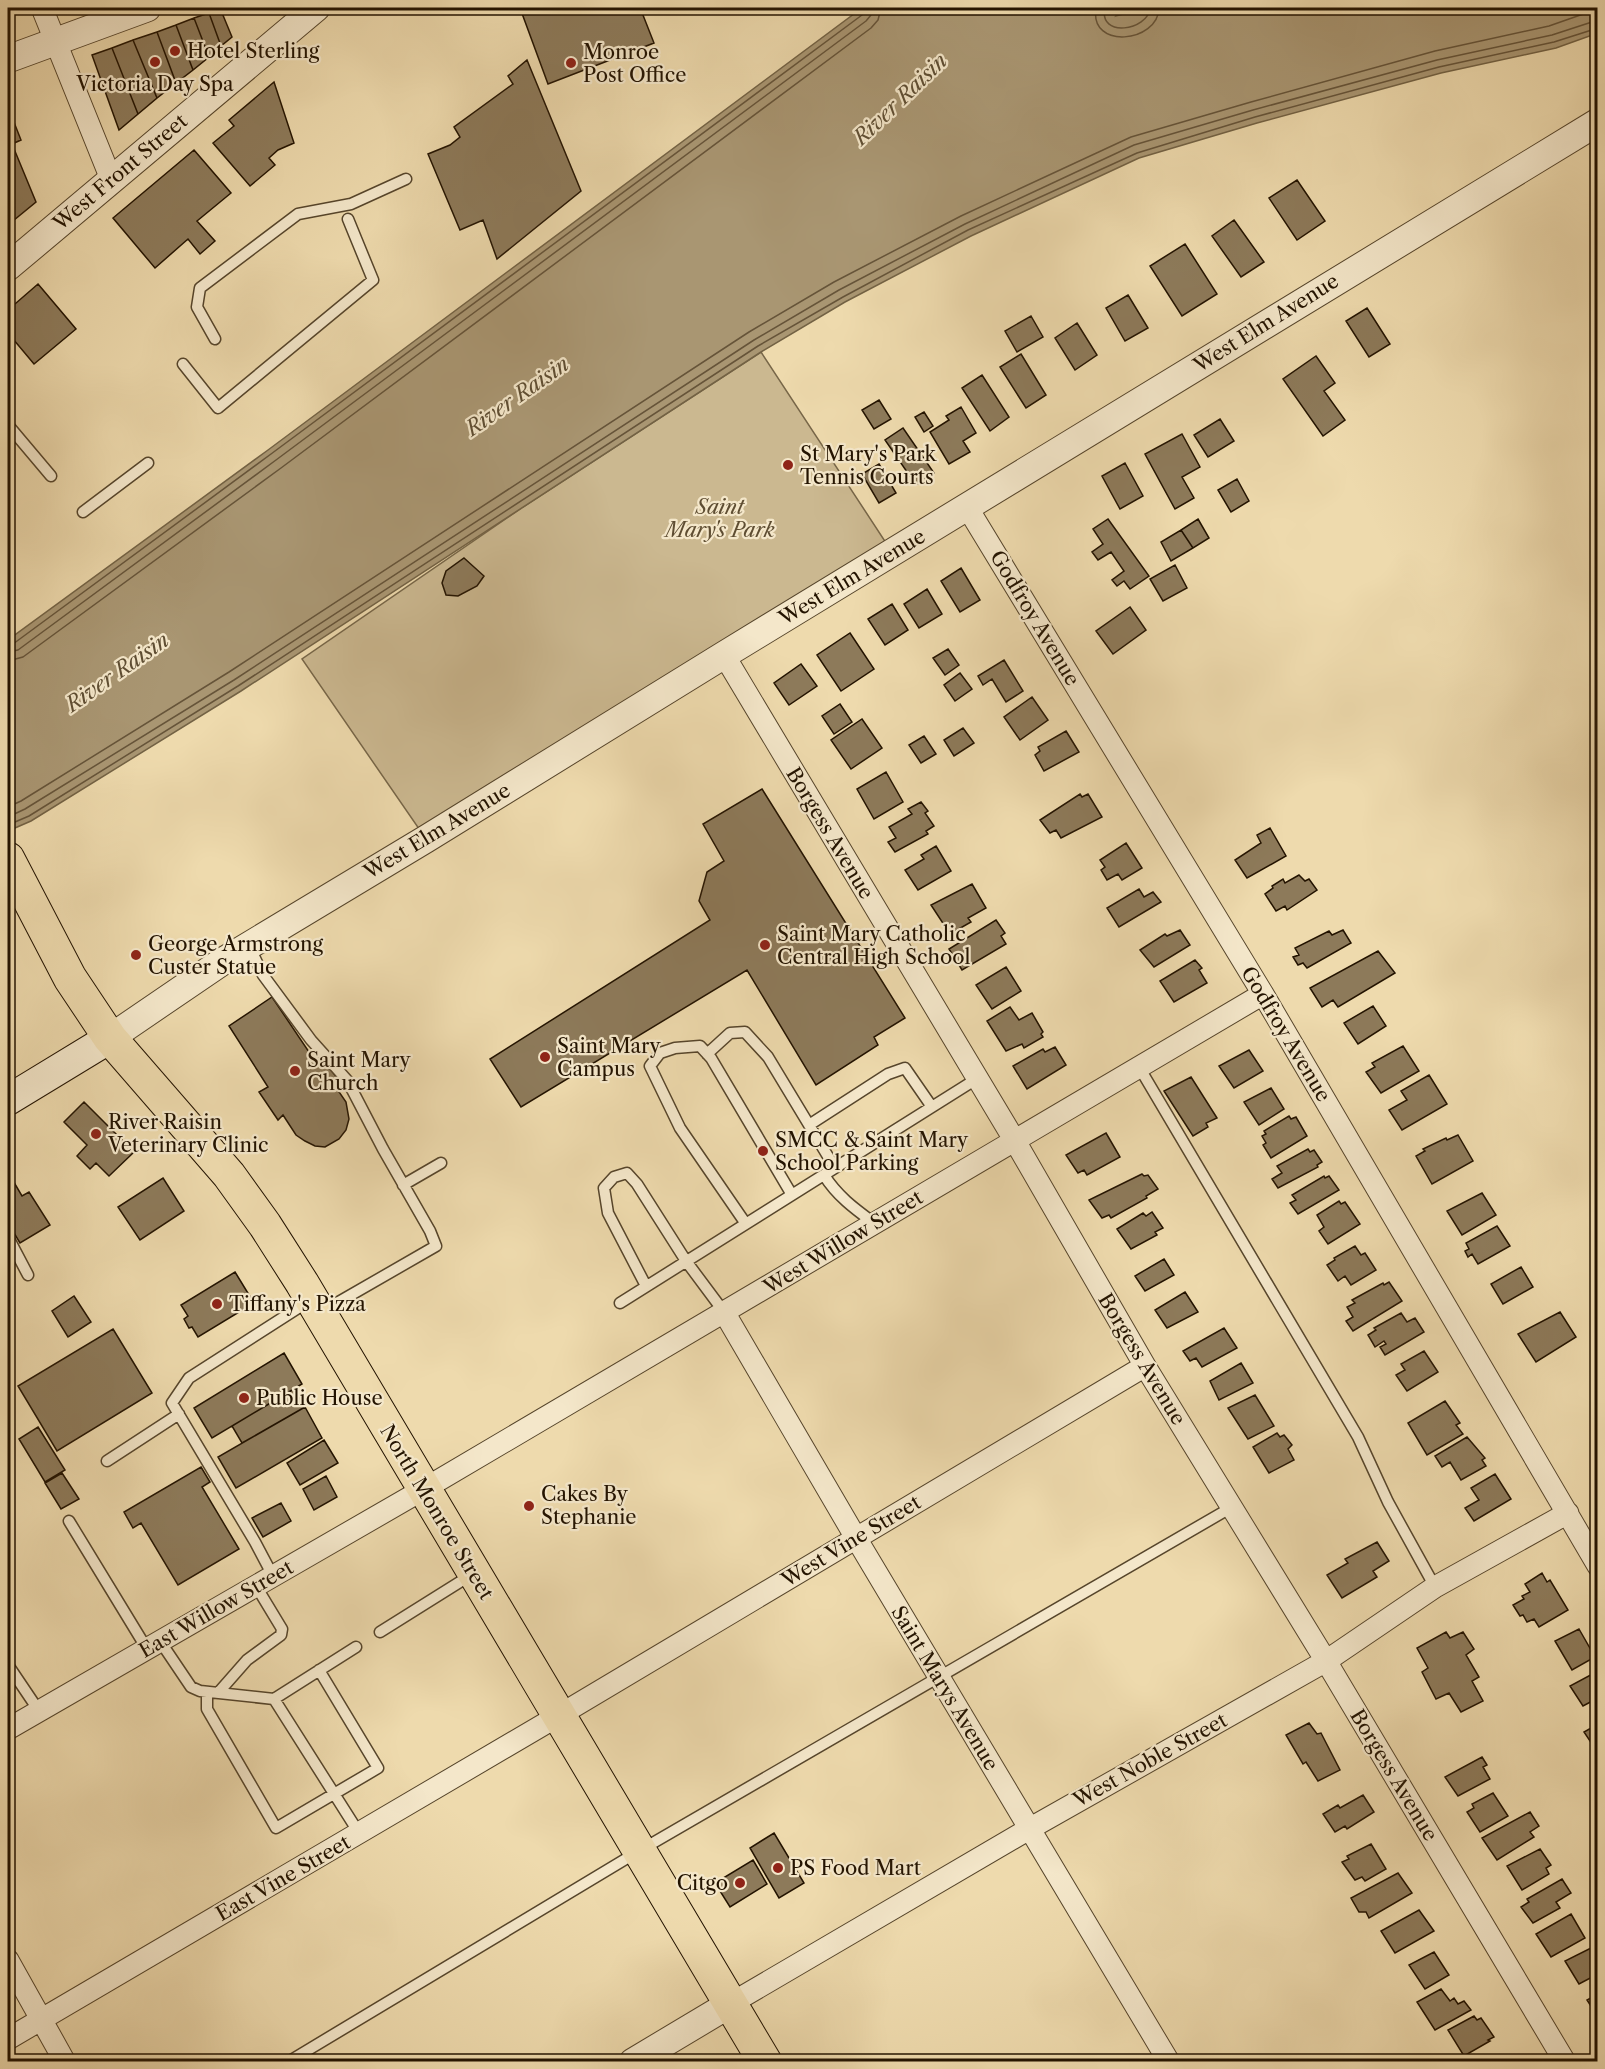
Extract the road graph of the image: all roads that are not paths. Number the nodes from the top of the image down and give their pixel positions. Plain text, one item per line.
1 (42, 8) edge
2 (147, 8) edge
3 (316, 8) edge
4 (56, 42) junction
5 (8, 59) edge
6 (1598, 122) edge
7 (111, 179) junction
8 (406, 180) dead end
9 (348, 219) dead end
10 (8, 267) edge
11 (215, 339) dead end
12 (183, 364) dead end
13 (8, 426) edge
14 (148, 463) dead end
15 (51, 476) dead end
16 (967, 507) junction
17 (83, 512) dead end
18 (724, 655) junction
19 (8, 859) edge
20 (249, 946) junction
21 (1263, 994) junction
22 (110, 1038) junction
23 (707, 1054) junction
24 (1139, 1067) junction
25 (978, 1078) junction
26 (8, 1100) edge
27 (932, 1107) junction
28 (809, 1125) junction
29 (1015, 1141) junction
30 (441, 1163) dead end
31 (835, 1168) junction
32 (824, 1174) junction
33 (403, 1185) junction
34 (792, 1195) junction
35 (874, 1223) junction
36 (746, 1224) junction
37 (8, 1237) edge
38 (686, 1262) junction
39 (28, 1275) dead end
40 (646, 1286) junction
41 (620, 1303) dead end
42 (316, 1306) junction
43 (724, 1312) junction
44 (1144, 1366) junction
45 (179, 1414) junction
46 (107, 1461) dead end
47 (424, 1489) junction
48 (1232, 1507) junction
49 (1568, 1513) junction
50 (69, 1521) dead end
51 (856, 1538) junction
52 (1598, 1566) edge
53 (474, 1574) junction
54 (265, 1581) junction
55 (1435, 1587) junction
56 (380, 1632) dead end
57 (154, 1645) junction
58 (356, 1647) dead end
59 (1326, 1661) junction
60 (8, 1665) edge
61 (319, 1670) junction
62 (939, 1678) junction
63 (213, 1693) junction
64 (274, 1699) junction
65 (39, 1711) junction
66 (558, 1716) junction
67 (8, 1729) edge
68 (334, 1793) junction
69 (1029, 1829) junction
70 (359, 1833) junction
71 (639, 1851) junction
72 (8, 1960) edge
73 (730, 2004) junction
74 (42, 2019) junction
75 (8, 2040) edge
76 (65, 2061) edge
77 (288, 2061) edge
78 (633, 2061) edge
79 (765, 2061) edge
80 (1169, 2061) edge
81 (1565, 2061) edge

1 - 4 street
2 - 4 street
3 - 7 street, West Front Street
4 - 5 street
4 - 7 street
6 - 16 street, West Elm Avenue
7 - 10 street, West Front Street
8 - 11 lane
9 - 12 lane
13 - 15 lane
14 - 17 lane
16 - 18 street, West Elm Avenue
16 - 21 street, Godfroy Avenue
18 - 20 street, West Elm Avenue
18 - 25 street, Borgess Avenue
19 - 22 main road, North Monroe Street
20 - 22 street, West Elm Avenue
20 - 33 lane
21 - 24 street, West Willow Street
21 - 49 street, Godfroy Avenue
22 - 26 main road
22 - 42 main road, North Monroe Street
23 - 28 lane
23 - 34 lane
23 - 36 lane
24 - 29 street, West Willow Street
24 - 55 lane
25 - 27 lane
25 - 29 street, Borgess Avenue
27 - 28 lane
27 - 31 lane
28 - 31 lane
29 - 35 street, West Willow Street
29 - 44 street, Borgess Avenue
30 - 33 lane
31 - 32 lane
32 - 34 lane
32 - 35 lane
33 - 42 lane
34 - 36 lane
35 - 43 street, West Willow Street
36 - 38 lane
37 - 39 lane
38 - 40 lane
38 - 40 lane
38 - 43 lane
40 - 41 lane
42 - 45 lane
42 - 47 main road, North Monroe Street
43 - 47 street, West Willow Street
43 - 51 street, Saint Marys Avenue
44 - 48 street, Borgess Avenue
44 - 51 street, West Vine Street
45 - 46 lane
45 - 54 lane
47 - 53 main road, North Monroe Street
47 - 54 street, East Willow Street
48 - 59 street, Borgess Avenue
48 - 62 lane
49 - 52 street, Godfroy Avenue
49 - 55 street, West Noble Street
50 - 57 lane
51 - 62 street, Saint Marys Avenue
51 - 66 street, West Vine Street
53 - 56 lane
53 - 66 main road, North Monroe Street
54 - 57 street, East Willow Street
54 - 63 lane
55 - 59 street, West Noble Street
57 - 63 lane
57 - 65 street, East Willow Street
58 - 61 lane
59 - 69 street, West Noble Street
59 - 81 street, Borgess Avenue
60 - 65 lane
61 - 64 lane
61 - 68 lane
62 - 69 street, Saint Marys Avenue
62 - 71 lane
63 - 64 lane
63 - 68 lane
64 - 68 lane
65 - 67 street, East Willow Street
66 - 70 street, East Vine Street
66 - 71 main road, North Monroe Street
68 - 70 lane
69 - 73 street, West Noble Street
69 - 80 street, Saint Marys Avenue
70 - 74 street, East Vine Street
71 - 73 main road, North Monroe Street
71 - 77 lane
72 - 74 street
73 - 78 street
73 - 79 main road, North Monroe Street
74 - 75 street, East Vine Street
74 - 76 street

